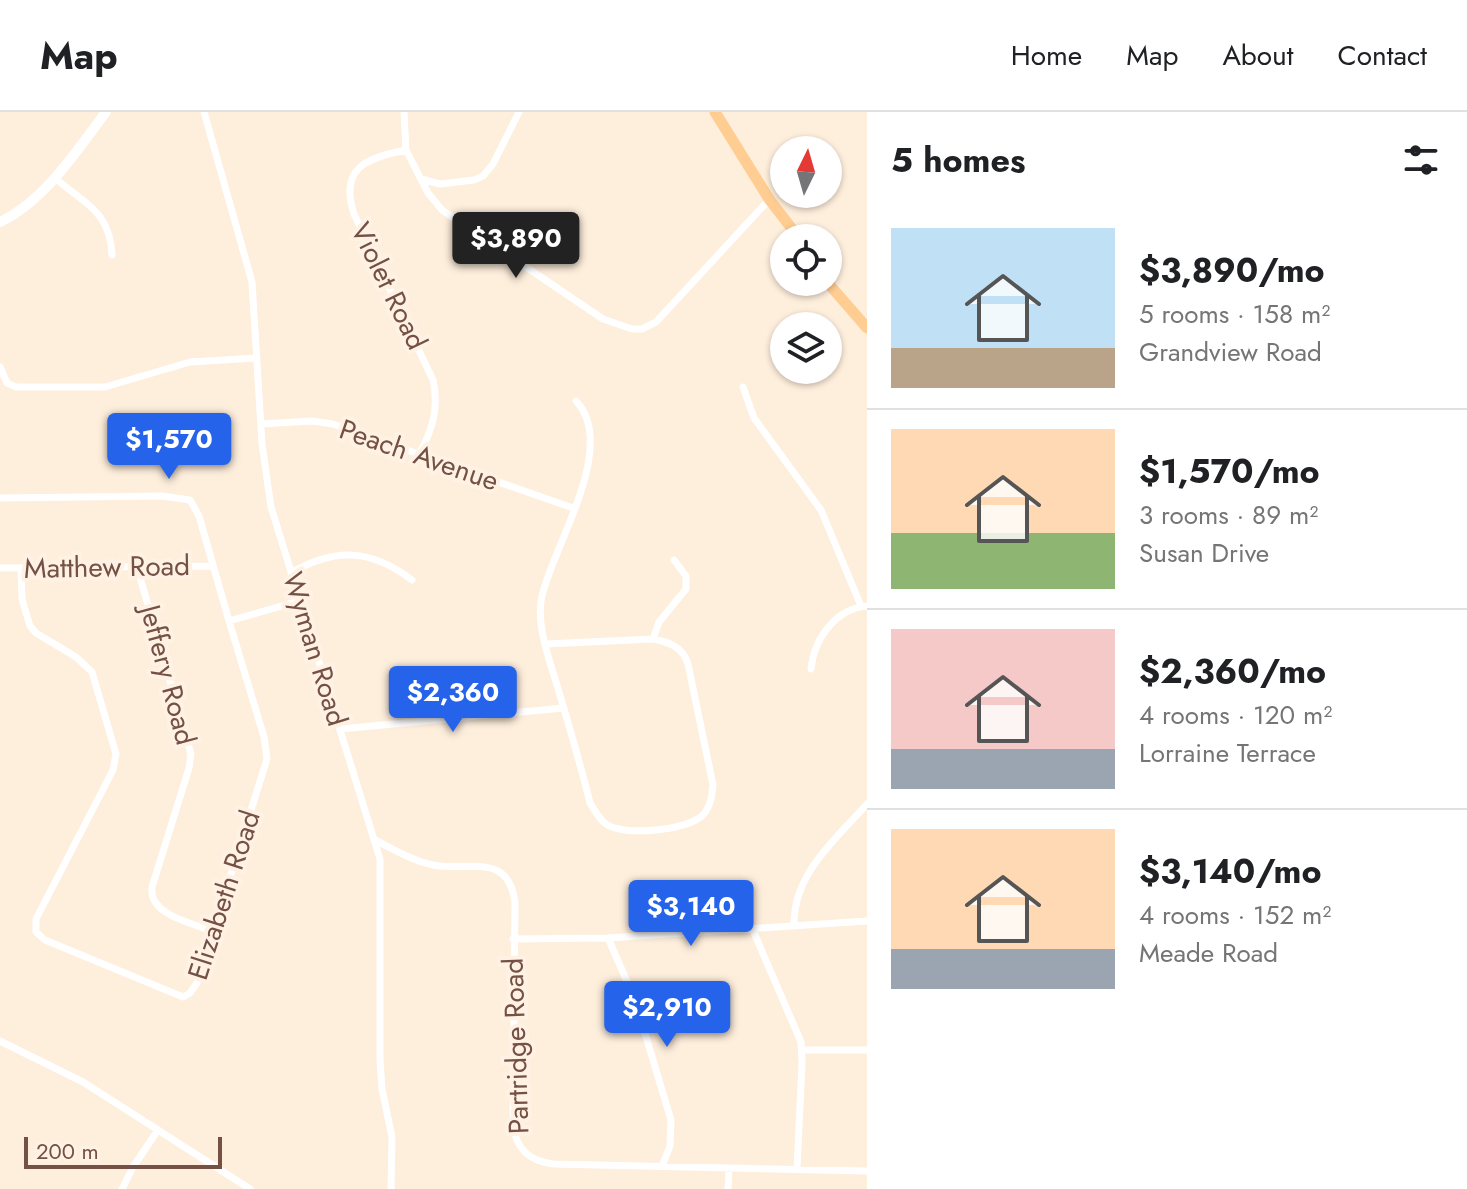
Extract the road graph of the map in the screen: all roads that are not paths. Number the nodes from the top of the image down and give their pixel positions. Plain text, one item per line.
1 (106, 112) edge
2 (204, 112) edge
3 (404, 112) edge
4 (519, 112) edge
5 (715, 112) edge
6 (406, 150) junction
7 (745, 161) junction
8 (54, 177) junction
9 (421, 179) junction
10 (766, 203) junction
11 (0, 222) edge
12 (780, 224) edge
13 (789, 224) edge
14 (112, 255) dead end
15 (842, 289) edge
16 (839, 296) edge
17 (867, 318) edge
18 (867, 328) edge
19 (257, 358) junction
20 (0, 367) edge
21 (743, 387) dead end
22 (576, 401) dead end
23 (261, 424) junction
24 (419, 454) junction
25 (0, 498) edge
26 (573, 508) junction
27 (674, 560) dead end
28 (213, 566) junction
29 (137, 567) junction
30 (0, 568) edge
31 (21, 568) junction
32 (291, 573) junction
33 (412, 580) dead end
34 (299, 601) junction
35 (864, 606) edge
36 (229, 621) junction
37 (653, 639) junction
38 (546, 644) junction
39 (811, 669) dead end
40 (564, 708) junction
41 (340, 729) junction
42 (867, 804) edge
43 (375, 840) junction
44 (867, 921) edge
45 (794, 925) junction
46 (752, 928) junction
47 (214, 932) junction
48 (608, 938) junction
49 (513, 939) junction
50 (0, 1041) edge
51 (802, 1050) junction
52 (867, 1050) edge
53 (158, 1130) junction
54 (662, 1166) junction
55 (729, 1168) junction
56 (797, 1169) junction
57 (867, 1171) edge
58 (122, 1189) edge
59 (250, 1189) edge
60 (391, 1189) edge
61 (728, 1189) edge

1 - 8 street
2 - 19 street, Wyman Road
3 - 6 street
4 - 9 street
5 - 7 main road
6 - 9 street
6 - 24 street, Violet Road
7 - 10 main road
7 - 13 main road
8 - 11 street
8 - 14 street
9 - 10 street
10 - 12 main road
15 - 17 main road
16 - 18 main road
19 - 20 street
19 - 23 street, Wyman Road
21 - 35 street
22 - 26 street
23 - 24 street, Peach Avenue
23 - 32 street, Wyman Road
24 - 26 street, Peach Avenue
25 - 28 street, Elizabeth Road
26 - 38 street
27 - 37 street
28 - 29 street, Matthew Road
28 - 36 street, Elizabeth Road
29 - 31 street, Matthew Road
29 - 47 street, Jeffery Road
30 - 31 street, Matthew Road
31 - 47 street, Elizabeth Road
32 - 33 street
32 - 34 street, Wyman Road
34 - 36 street
34 - 41 street, Wyman Road
35 - 39 street
36 - 47 street, Elizabeth Road
37 - 38 street
37 - 40 street
38 - 40 street
40 - 41 street
41 - 43 street, Wyman Road
42 - 45 street
43 - 49 street, Partridge Road
43 - 60 street, Wyman Road
44 - 45 street
45 - 46 street
46 - 48 street
46 - 51 street
48 - 49 street
48 - 54 street
49 - 54 street, Partridge Road
50 - 53 street
51 - 52 street
51 - 56 street
53 - 58 street
53 - 59 street
54 - 55 street, Partridge Road
55 - 56 street, Partridge Road
55 - 61 street
56 - 57 street, Partridge Road

